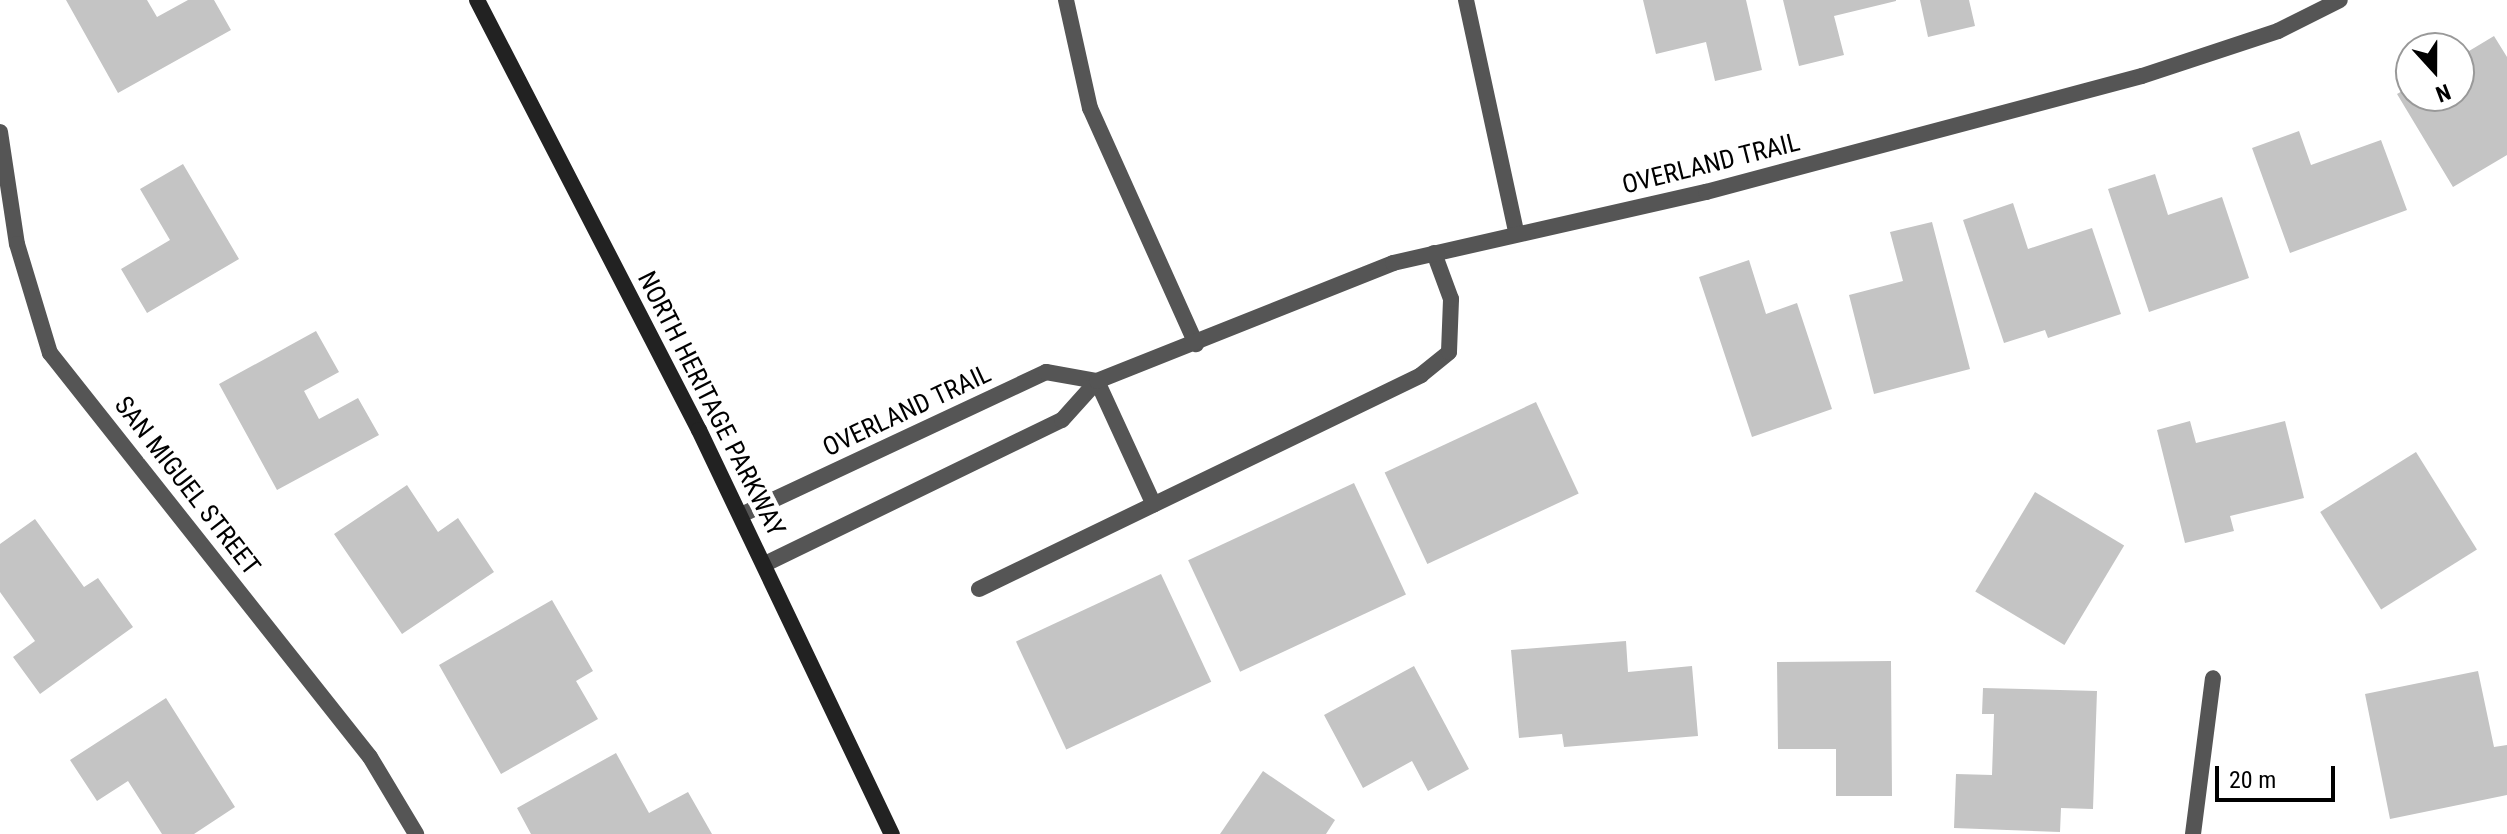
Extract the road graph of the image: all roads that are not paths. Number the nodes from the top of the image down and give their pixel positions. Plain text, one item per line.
1 (477, 0) edge
2 (1066, 0) edge
3 (1466, 0) edge
4 (2340, 0) edge
5 (0, 132) edge
6 (1516, 232) junction
7 (1434, 253) junction
8 (1196, 344) junction
9 (1097, 381) junction
10 (1154, 505) junction
11 (741, 515) junction
12 (765, 564) junction
13 (979, 589) dead end
14 (2213, 678) dead end
15 (416, 834) edge
16 (892, 834) edge
17 (2193, 834) edge

1 - 11 main road, NORTH HERITAGE PARKWAY
2 - 8 street
3 - 6 street
4 - 6 street, OVERLAND TRAIL
5 - 15 street, SAN MIGUEL STREET
6 - 7 street, OVERLAND TRAIL
7 - 8 street, OVERLAND TRAIL
7 - 10 street
8 - 9 street, OVERLAND TRAIL
9 - 10 street
9 - 11 street, OVERLAND TRAIL
9 - 12 street, OVERLAND TRAIL
10 - 13 street
11 - 12 main road, NORTH HERITAGE PARKWAY
12 - 16 main road, NORTH HERITAGE PARKWAY
14 - 17 street

